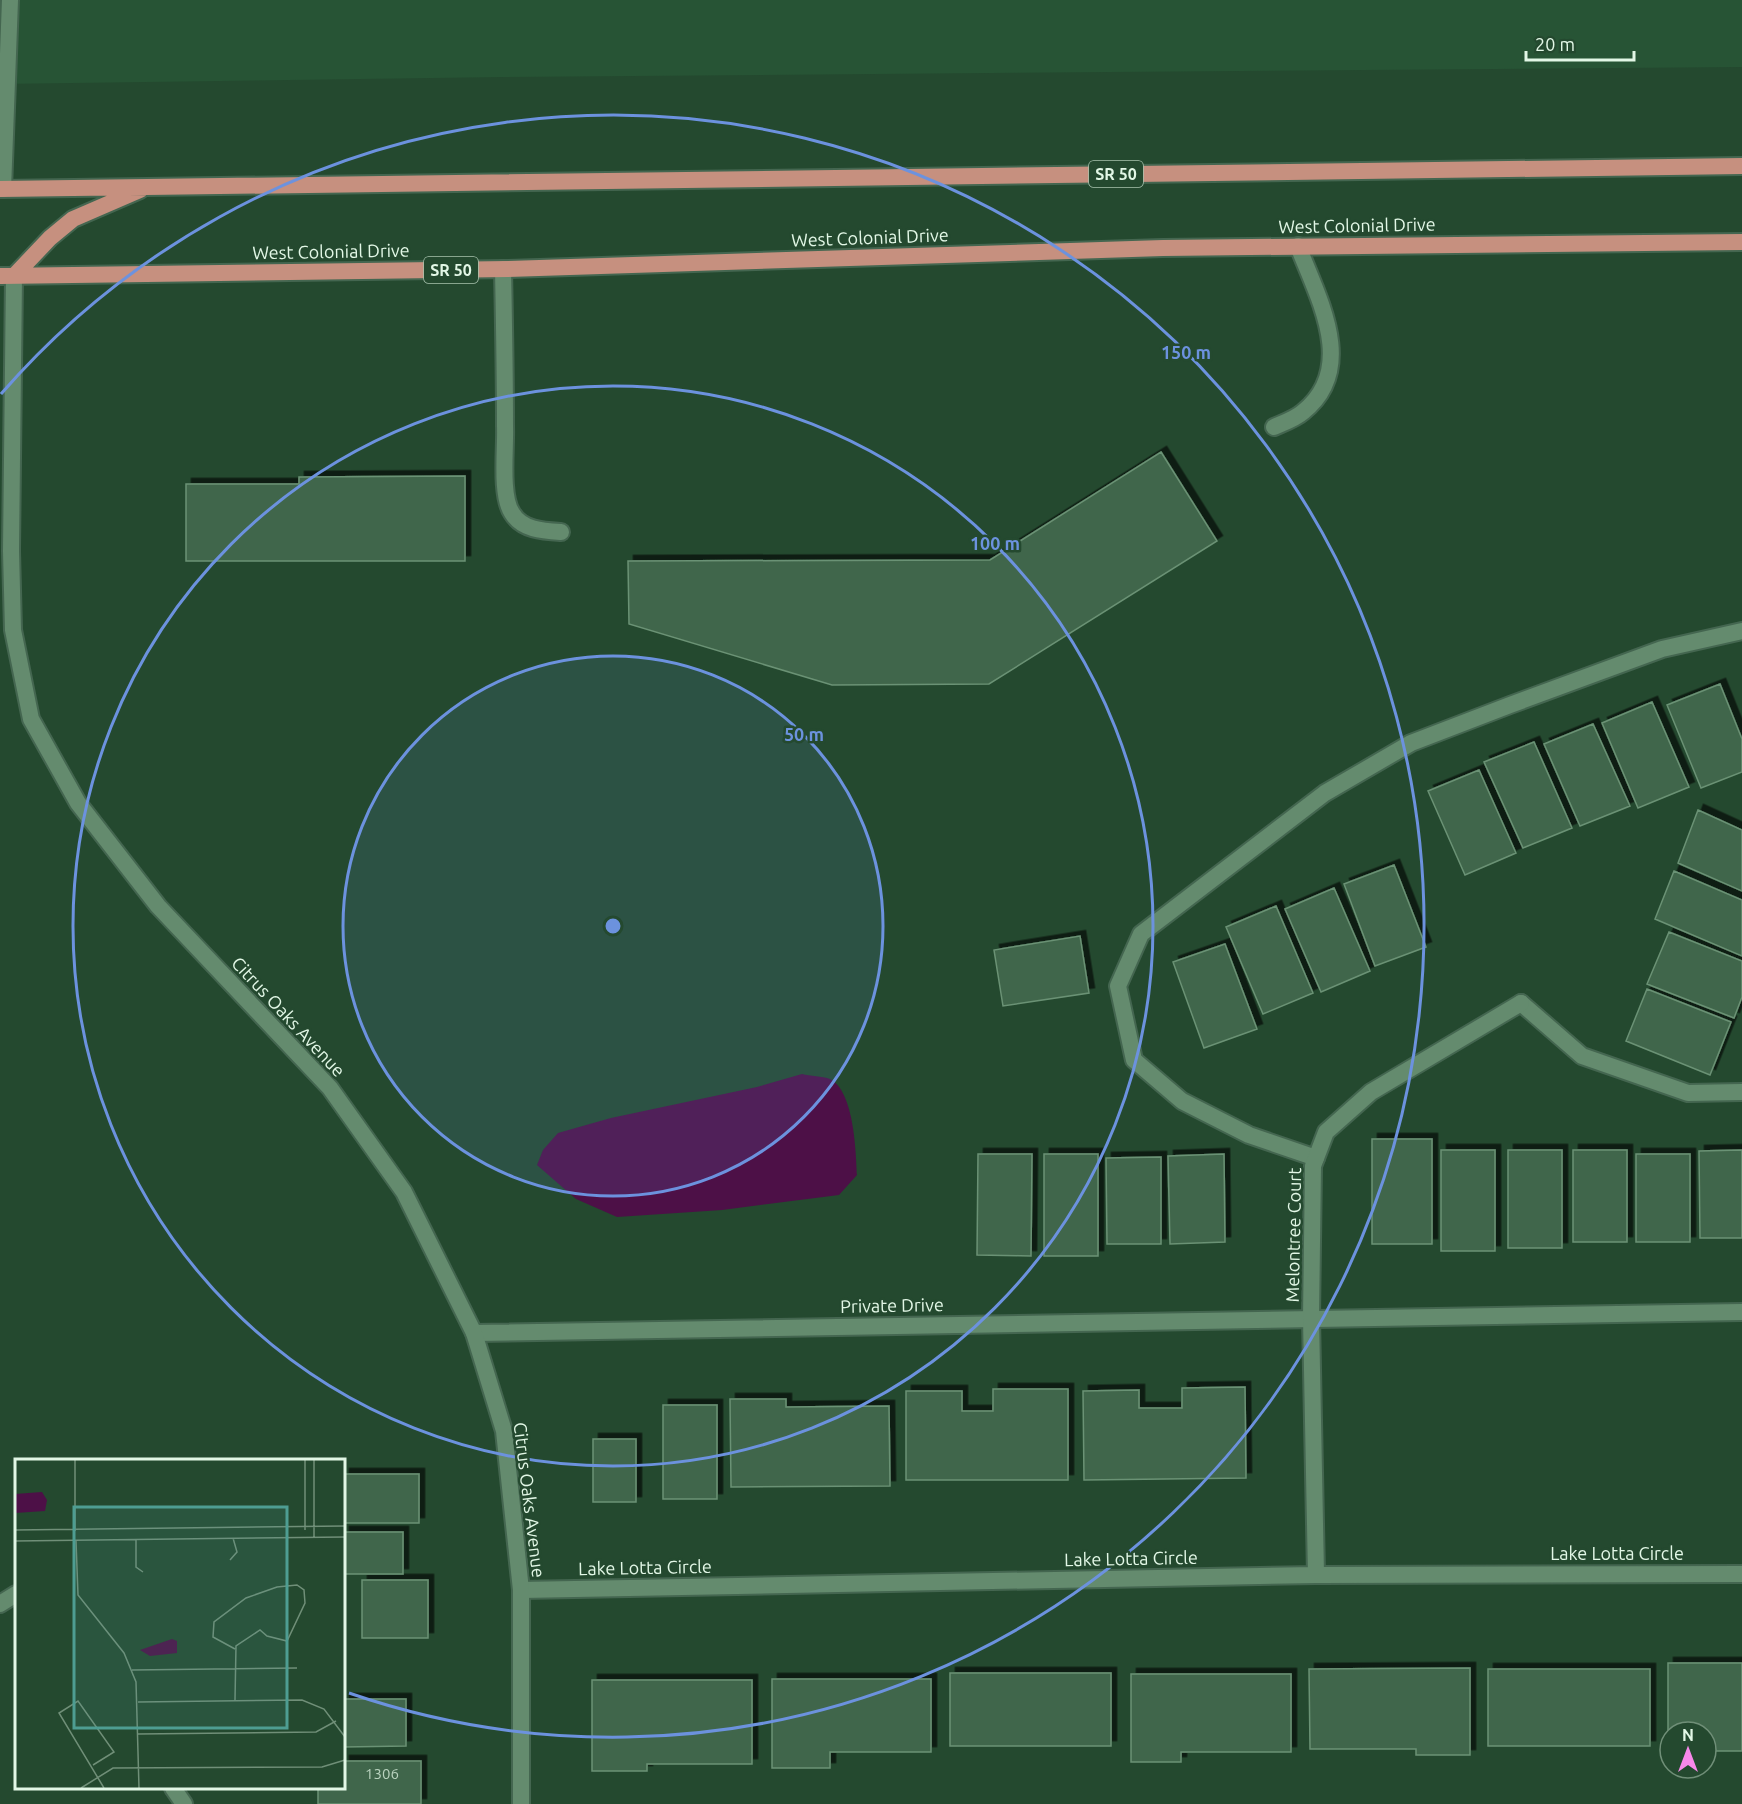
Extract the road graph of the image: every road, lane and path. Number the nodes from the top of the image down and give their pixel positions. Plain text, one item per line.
1 (10, 0) edge
2 (1742, 166) edge
3 (149, 186) junction
4 (1, 190) edge
5 (1742, 242) edge
6 (1298, 246) junction
7 (503, 269) junction
8 (7, 276) edge
9 (1274, 427) dead end
10 (561, 532) dead end
11 (6, 566) edge
12 (1742, 631) edge
13 (1742, 1092) edge
14 (1316, 1158) junction
15 (1742, 1312) edge
16 (1311, 1318) junction
17 (474, 1333) junction
18 (1742, 1574) edge
19 (1316, 1575) junction
20 (521, 1590) junction
21 (15, 1595) edge
22 (0, 1605) edge
23 (174, 1789) edge
24 (184, 1804) edge
25 (521, 1804) edge

1 - 4 street
2 - 3 highway, SR 50
3 - 4 highway, SR 50
3 - 8 highway
5 - 6 highway, West Colonial Drive / SR 50
6 - 7 highway, West Colonial Drive / SR 50
6 - 9 street
7 - 8 highway, West Colonial Drive / SR 50
7 - 10 street
8 - 11 street, Citrus Oaks Avenue
11 - 17 street, Citrus Oaks Avenue
12 - 14 street
13 - 14 street, Melontree Court
14 - 16 street, Melontree Court
15 - 16 street, Private Drive
16 - 17 street, Private Drive
16 - 19 street, Melontree Court
17 - 20 street, Citrus Oaks Avenue
18 - 19 street, Lake Lotta Circle
19 - 20 street, Lake Lotta Circle
20 - 25 street, Citrus Oaks Avenue
21 - 22 street
23 - 24 street

